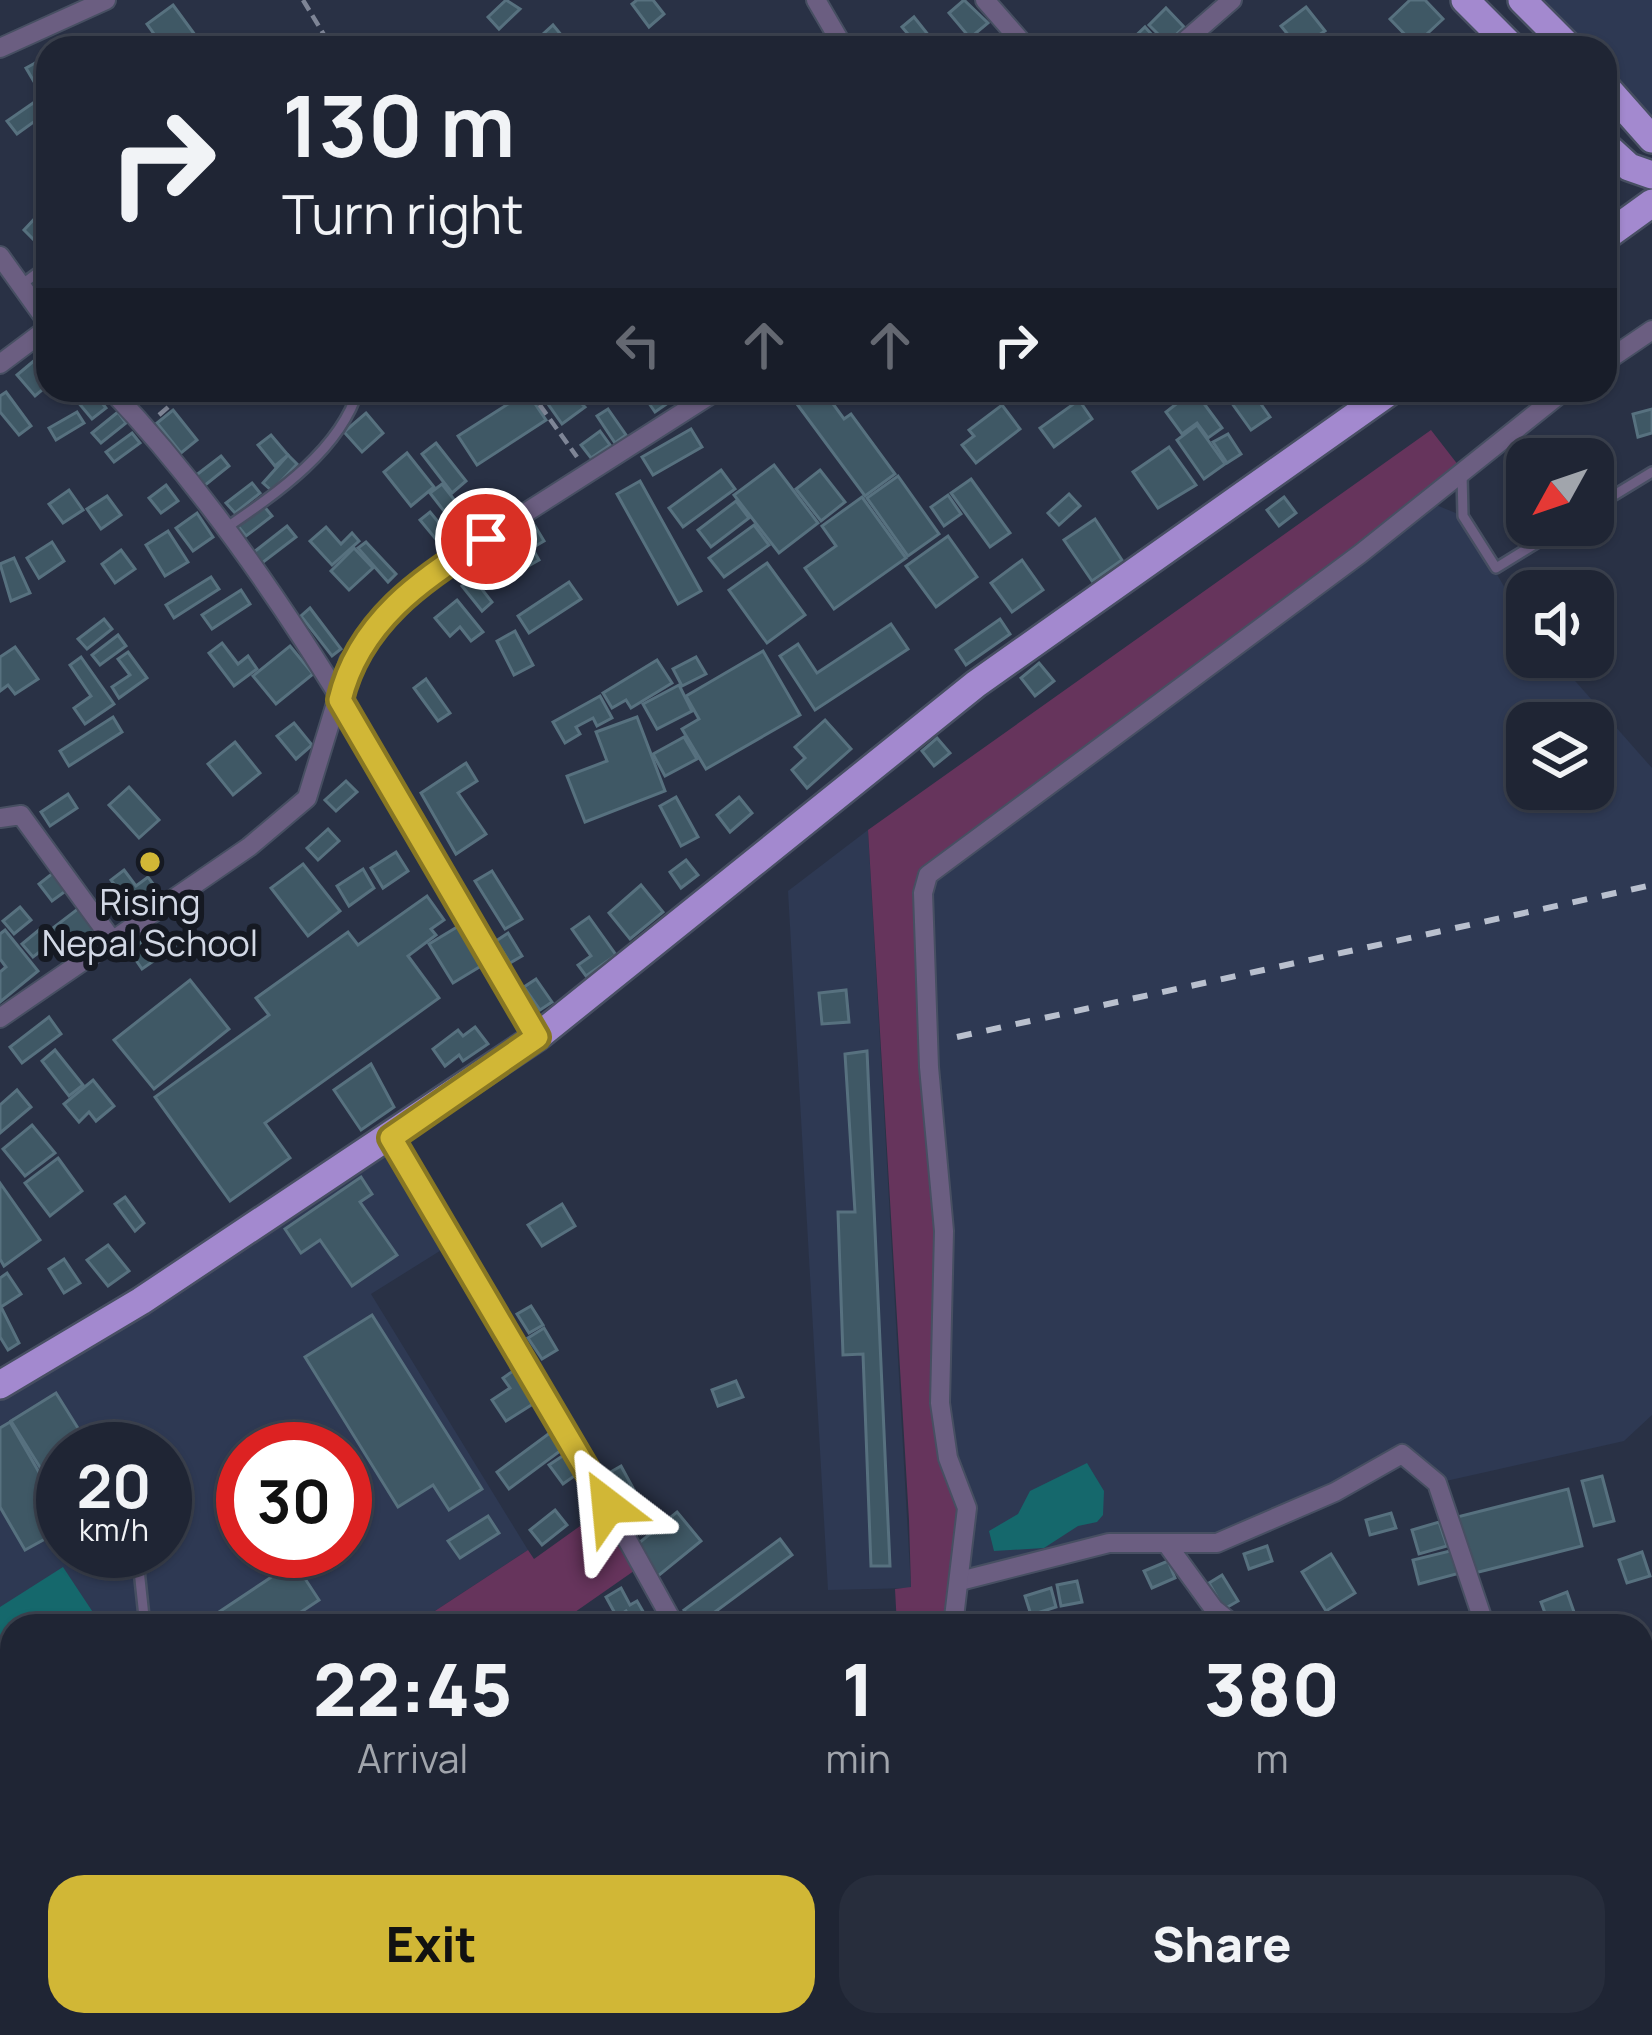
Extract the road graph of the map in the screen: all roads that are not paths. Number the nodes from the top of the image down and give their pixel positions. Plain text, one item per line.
1 (106, 0) edge
2 (816, 0) edge
3 (985, 0) edge
4 (1232, 0) edge
5 (1465, 0) edge
6 (1522, 0) edge
7 (837, 36) edge
8 (1016, 36) edge
9 (1191, 36) edge
10 (1501, 36) edge
11 (1558, 36) edge
12 (0, 48) edge
13 (1617, 100) edge
14 (1652, 139) edge
15 (1617, 156) edge
16 (1652, 175) edge
17 (1652, 203) edge
18 (1617, 228) edge
19 (0, 256) edge
20 (36, 274) edge
21 (21, 285) junction
22 (36, 307) edge
23 (1652, 329) edge
24 (36, 335) edge
25 (1617, 354) edge
26 (0, 364) edge
27 (122, 402) edge
28 (355, 402) edge
29 (687, 402) edge
30 (700, 402) edge
31 (1375, 402) edge
32 (1550, 402) edge
33 (691, 408) junction
34 (1462, 470) junction
35 (1652, 472) edge
36 (1614, 495) edge
37 (224, 530) junction
38 (1532, 546) edge
39 (340, 700) junction
40 (0, 818) edge
41 (112, 940) junction
42 (0, 1018) edge
43 (537, 1037) junction
44 (391, 1138) junction
45 (0, 1384) edge
46 (1166, 1543) junction
47 (140, 1578) edge
48 (960, 1581) junction
49 (144, 1614) edge
50 (668, 1614) edge
51 (955, 1614) edge
52 (1220, 1614) edge
53 (1481, 1614) edge

1 - 12 street
2 - 7 street
3 - 8 street
4 - 9 street
5 - 10 main road
6 - 11 main road
13 - 14 main road
15 - 16 main road
17 - 18 main road
19 - 21 street
20 - 21 lane
21 - 22 street
23 - 25 street
24 - 26 street
27 - 37 street
28 - 37 lane
29 - 33 street
30 - 33 street
31 - 43 main road
32 - 34 street
33 - 39 street
34 - 38 lane
34 - 48 street
35 - 36 lane
37 - 39 street
39 - 41 street
39 - 43 street
40 - 41 street
41 - 42 street
43 - 44 main road
44 - 45 main road
44 - 50 street
46 - 48 street
46 - 52 street
46 - 53 street
47 - 49 lane
48 - 51 street

